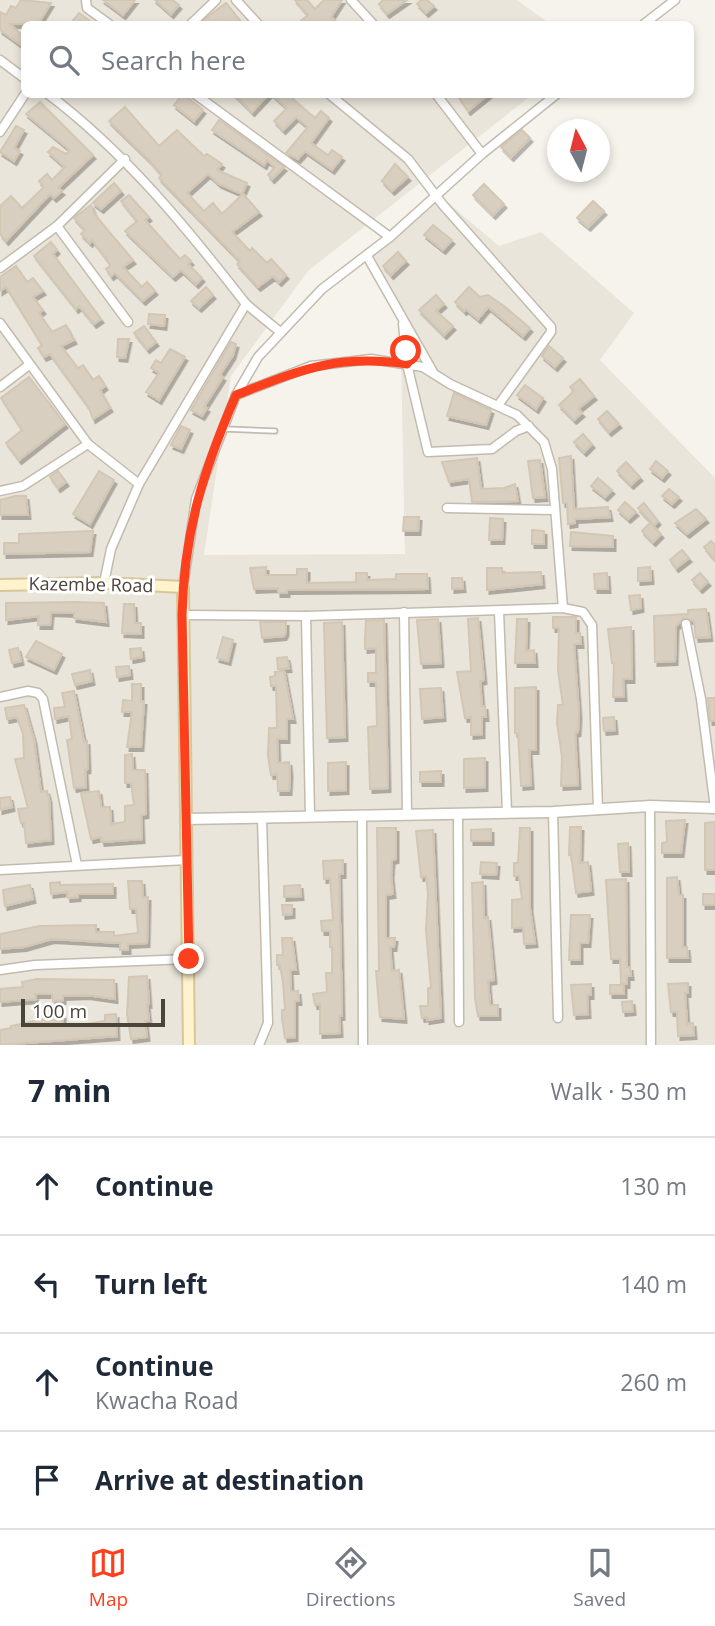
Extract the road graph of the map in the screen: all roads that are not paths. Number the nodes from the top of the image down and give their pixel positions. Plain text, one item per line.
1 (86, 0) edge
2 (216, 0) edge
3 (236, 0) edge
4 (351, 0) edge
5 (675, 0) edge
6 (105, 21) edge
7 (194, 21) edge
8 (255, 21) edge
9 (370, 21) edge
10 (649, 21) edge
11 (0, 60) edge
12 (21, 76) edge
13 (21, 98) edge
14 (53, 98) edge
15 (200, 98) edge
16 (335, 98) edge
17 (439, 98) edge
18 (552, 98) edge
19 (0, 132) edge
20 (482, 154) junction
21 (125, 159) junction
22 (436, 196) junction
23 (57, 226) junction
24 (390, 237) junction
25 (367, 256) junction
26 (0, 268) edge
27 (246, 304) junction
28 (128, 322) dead end
29 (0, 323) edge
30 (403, 324) junction
31 (279, 331) junction
32 (407, 364) junction
33 (29, 365) junction
34 (433, 372) junction
35 (0, 387) edge
36 (236, 395) junction
37 (499, 404) junction
38 (529, 426) junction
39 (221, 429) junction
40 (275, 431) dead end
41 (88, 444) junction
42 (139, 484) junction
43 (0, 491) edge
44 (447, 508) dead end
45 (555, 510) junction
46 (104, 583) junction
47 (0, 584) edge
48 (183, 587) junction
49 (563, 608) junction
50 (499, 611) junction
51 (404, 612) junction
52 (182, 615) junction
53 (306, 616) junction
54 (685, 624) dead end
55 (0, 697) edge
56 (650, 806) junction
57 (715, 808) edge
58 (598, 810) junction
59 (507, 812) junction
60 (553, 812) junction
61 (407, 813) junction
62 (458, 814) junction
63 (362, 815) junction
64 (310, 817) junction
65 (186, 819) junction
66 (262, 819) junction
67 (186, 860) junction
68 (77, 865) junction
69 (0, 870) edge
70 (189, 959) junction
71 (0, 970) edge
72 (558, 1018) dead end
73 (459, 1022) dead end
74 (189, 1045) edge
75 (259, 1045) edge
76 (363, 1045) edge
77 (651, 1045) edge

1 - 6 street
2 - 7 street
3 - 8 street
4 - 9 street
5 - 10 street
11 - 12 street
13 - 19 street
14 - 21 street
15 - 24 street
16 - 22 street
17 - 20 street
18 - 20 street
20 - 22 street
21 - 23 street
21 - 27 street
22 - 24 street
22 - 37 street
23 - 26 street
23 - 28 street
24 - 25 street
25 - 30 street
25 - 31 street
27 - 31 street
27 - 42 street
29 - 33 street
30 - 32 street
30 - 34 street
31 - 36 street
32 - 34 street
32 - 36 street
32 - 38 street
33 - 35 street
33 - 41 street
34 - 37 street
36 - 39 street
37 - 38 street
38 - 45 street
39 - 40 lane
39 - 48 street
41 - 42 street
41 - 43 street
42 - 46 street
44 - 45 street
45 - 49 street
46 - 47 main road, Kazembe Road
46 - 48 main road, Kazembe Road
48 - 52 main road
49 - 50 street
49 - 58 street
50 - 51 street
50 - 59 street
51 - 53 street
51 - 61 street
52 - 53 street
52 - 65 main road
53 - 64 street
54 - 57 street
55 - 68 street
56 - 57 street
56 - 58 street
56 - 77 street
58 - 60 street
59 - 60 street
59 - 62 street
60 - 72 street
61 - 62 street
61 - 63 street
62 - 73 street
63 - 64 street
63 - 76 street
64 - 66 street
65 - 66 street
65 - 67 main road
66 - 75 street
67 - 68 street
67 - 70 main road
68 - 69 street
70 - 71 street
70 - 74 main road

